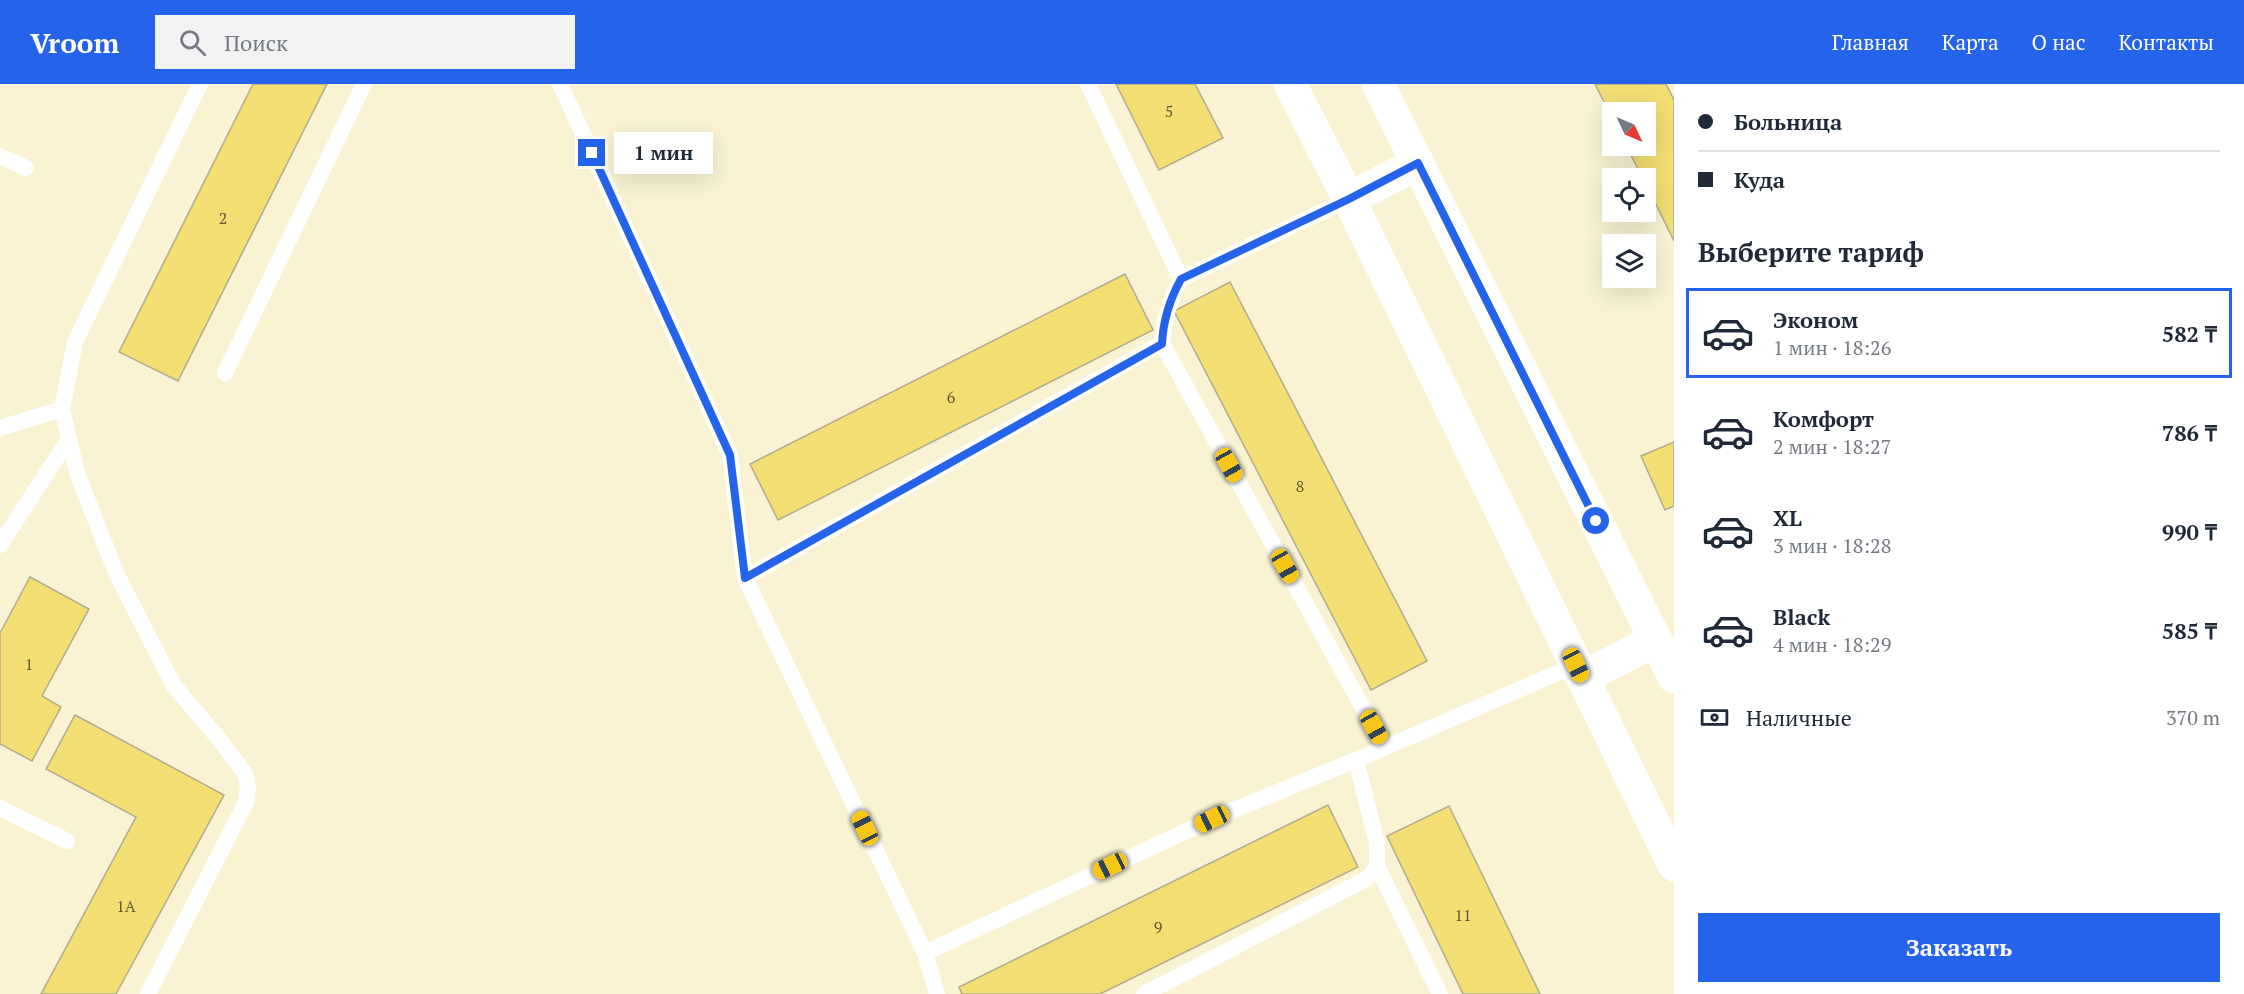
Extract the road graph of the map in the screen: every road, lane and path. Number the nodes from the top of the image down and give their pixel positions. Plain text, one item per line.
1 (200, 84) edge
2 (364, 84) edge
3 (560, 84) edge
4 (1088, 84) edge
5 (1290, 84) edge
6 (1378, 84) edge
7 (0, 156) edge
8 (1418, 163) junction
9 (26, 168) dead end
10 (1349, 199) junction
11 (1181, 279) junction
12 (1162, 344) junction
13 (225, 373) dead end
14 (62, 409) junction
15 (0, 428) edge
16 (69, 439) junction
17 (0, 545) edge
18 (745, 578) junction
19 (1656, 640) junction
20 (1579, 671) junction
21 (1674, 677) edge
22 (1385, 748) junction
23 (1356, 760) junction
24 (0, 808) edge
25 (67, 841) dead end
26 (1674, 865) edge
27 (1377, 866) junction
28 (925, 953) junction
29 (148, 994) edge
30 (937, 994) edge
31 (1144, 994) edge
32 (1440, 994) edge

1 - 14 lane
2 - 13 lane
3 - 18 lane
4 - 11 lane
5 - 10 street
6 - 8 street
7 - 9 lane
8 - 10 street
8 - 19 street
10 - 11 lane
10 - 20 street
11 - 12 lane
12 - 18 lane
12 - 22 lane
14 - 15 lane
14 - 16 lane
16 - 17 lane
16 - 29 lane
18 - 28 lane
19 - 20 street
19 - 21 street
20 - 22 lane
20 - 26 street
22 - 23 lane
23 - 27 lane
23 - 28 lane
24 - 25 lane
27 - 31 lane
27 - 32 lane
28 - 30 lane

